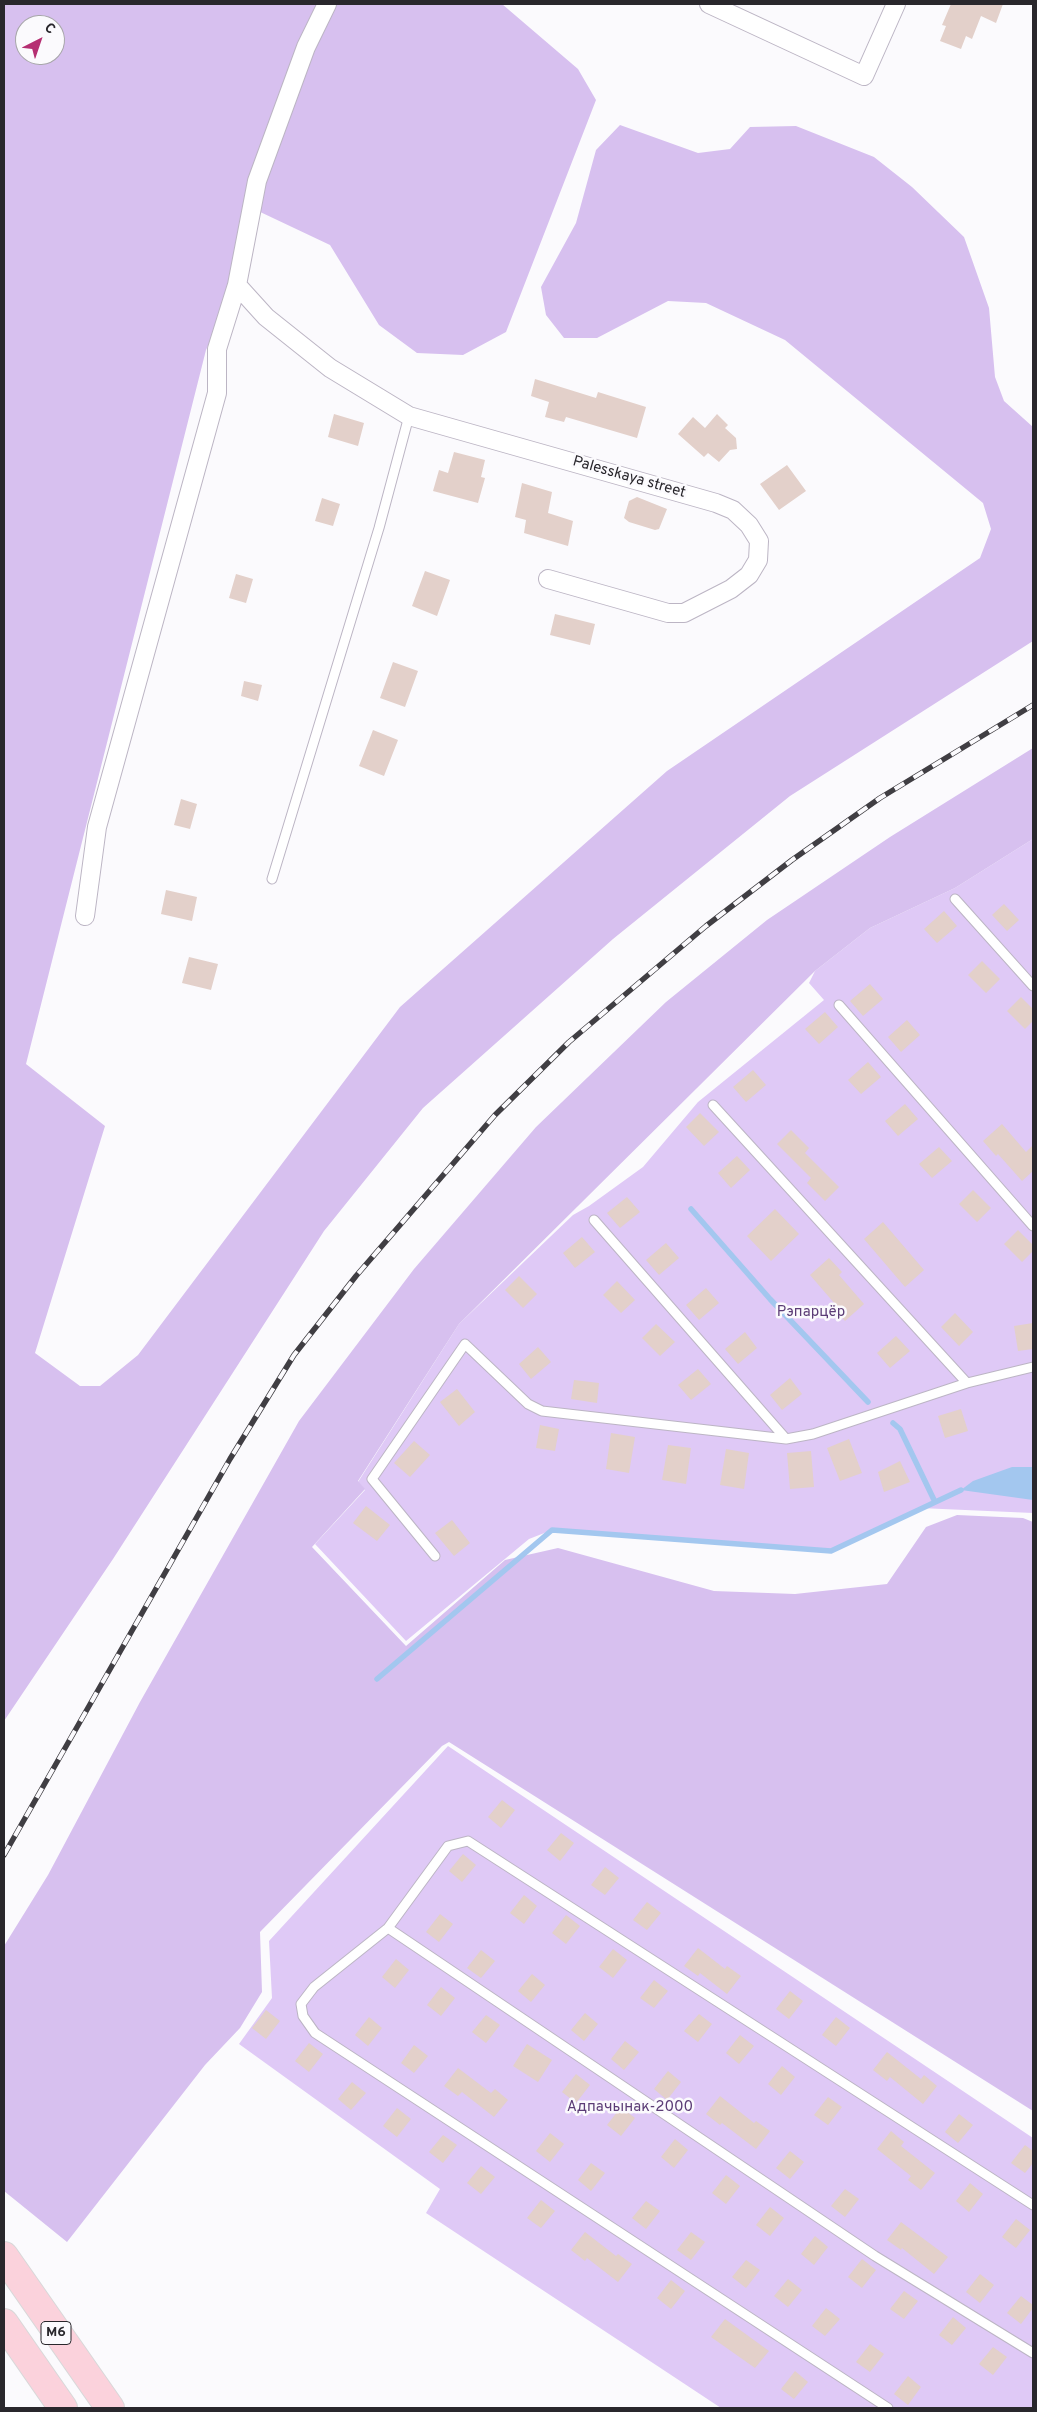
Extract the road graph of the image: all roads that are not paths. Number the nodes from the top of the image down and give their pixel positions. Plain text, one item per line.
1 (327, 4) edge
2 (896, 4) edge
3 (721, 6) edge
4 (238, 286) junction
5 (410, 416) junction
6 (548, 579) dead end
7 (272, 879) dead end
8 (955, 899) dead end
9 (85, 916) dead end
10 (1033, 986) edge
11 (839, 1005) dead end
12 (713, 1105) dead end
13 (594, 1220) dead end
14 (1033, 1226) edge
15 (1033, 1366) edge
16 (967, 1383) junction
17 (786, 1439) junction
18 (435, 1556) dead end
19 (388, 1928) junction
20 (1033, 2205) edge
21 (4, 2256) edge
22 (4, 2323) edge
23 (1033, 2353) edge
24 (64, 2408) edge
25 (110, 2408) edge
26 (888, 2408) edge

1 - 4 street
2 - 3 street
4 - 5 street, Palesskaya street
4 - 9 street
5 - 6 street, Palesskaya street
5 - 7 lane
8 - 10 lane
11 - 14 lane
12 - 16 lane
13 - 17 lane
15 - 16 lane
16 - 17 lane
17 - 18 lane
19 - 20 lane
19 - 23 lane
19 - 26 lane
21 - 25 highway, М6
22 - 24 highway, М6

